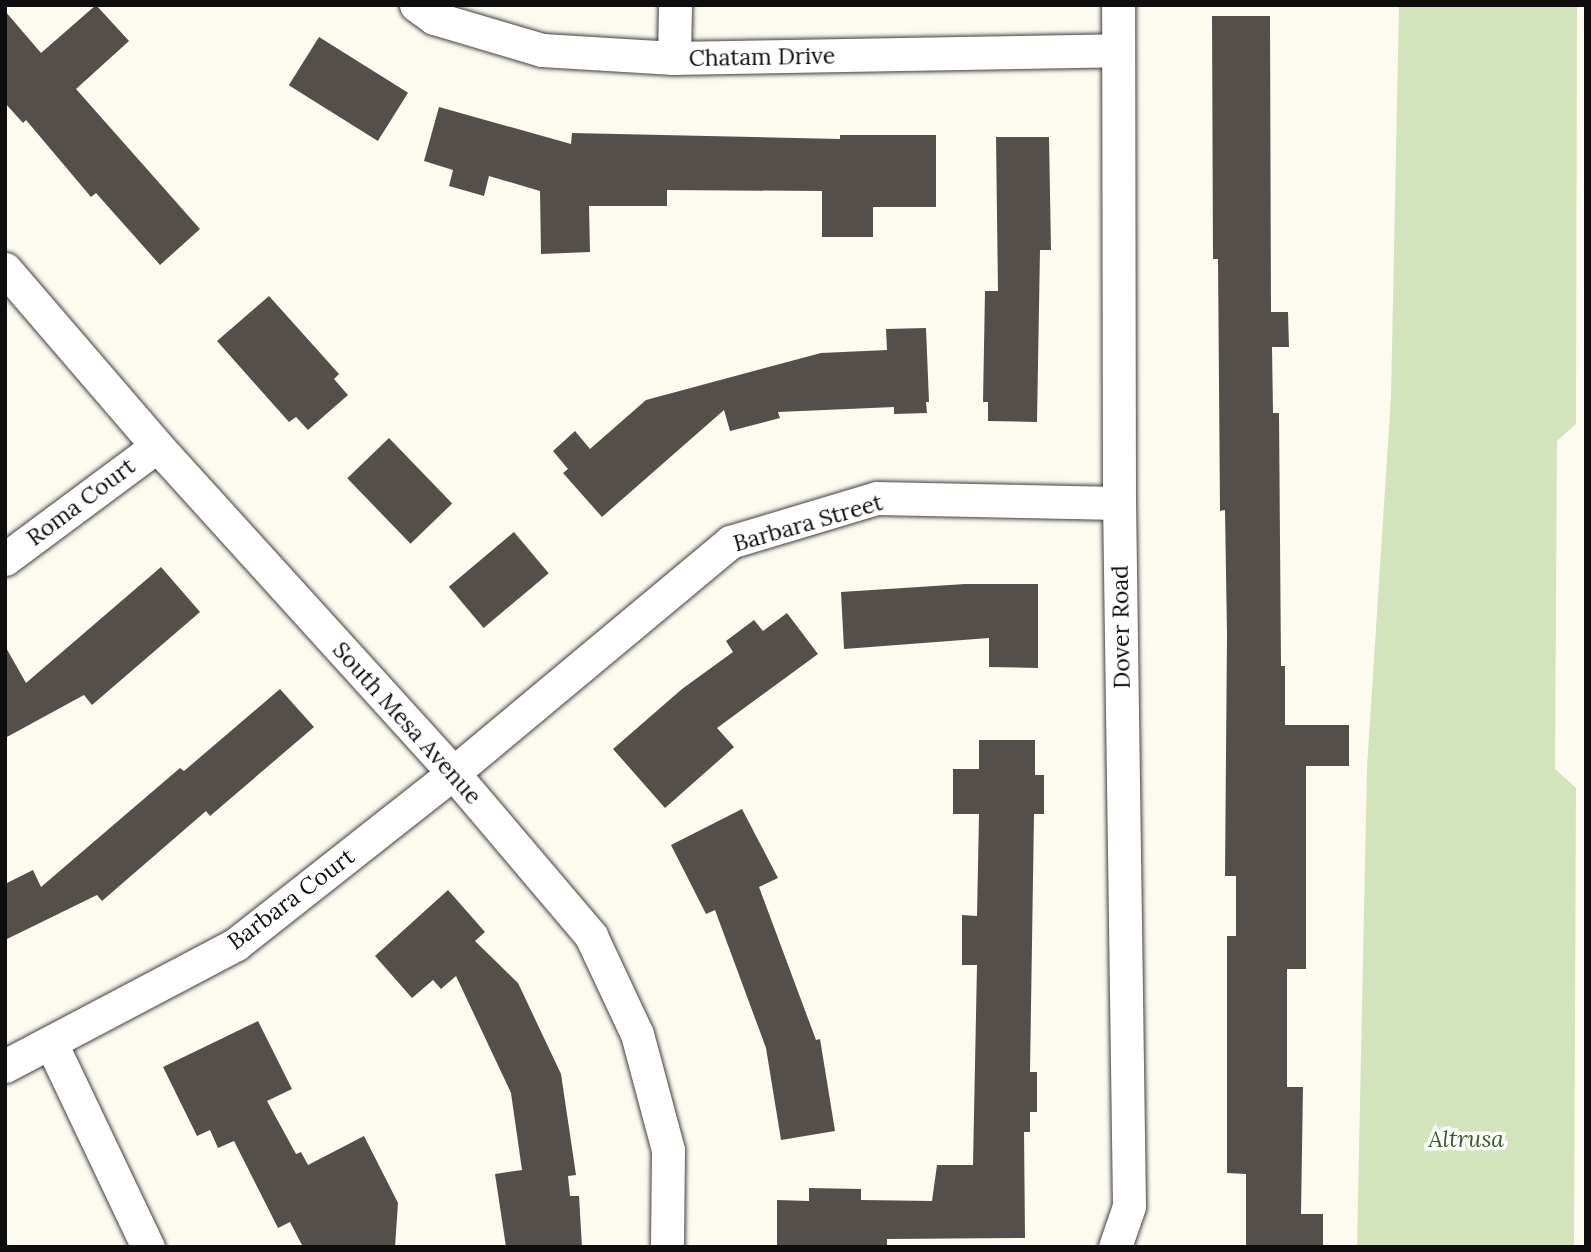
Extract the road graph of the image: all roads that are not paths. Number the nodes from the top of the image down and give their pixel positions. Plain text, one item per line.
1 (416, 5) edge
2 (675, 5) edge
3 (1118, 5) edge
4 (1118, 50) junction
5 (674, 58) junction
6 (5, 270) edge
7 (157, 446) junction
8 (1119, 503) junction
9 (5, 559) edge
10 (453, 773) junction
11 (51, 1043) junction
12 (5, 1066) edge
13 (148, 1247) edge
14 (667, 1247) edge
15 (1115, 1247) edge

1 - 5 street, Chatam Drive
2 - 5 street
3 - 4 street, Dover Road
4 - 5 street, Chatam Drive
4 - 8 street, Dover Road
6 - 7 street, South Mesa Avenue
7 - 9 street, Roma Court
7 - 10 street, South Mesa Avenue
8 - 10 street, Barbara Street
8 - 15 street, Dover Road
10 - 11 street, Barbara Court
10 - 14 street, South Mesa Avenue
11 - 12 street, Barbara Court
11 - 13 street

